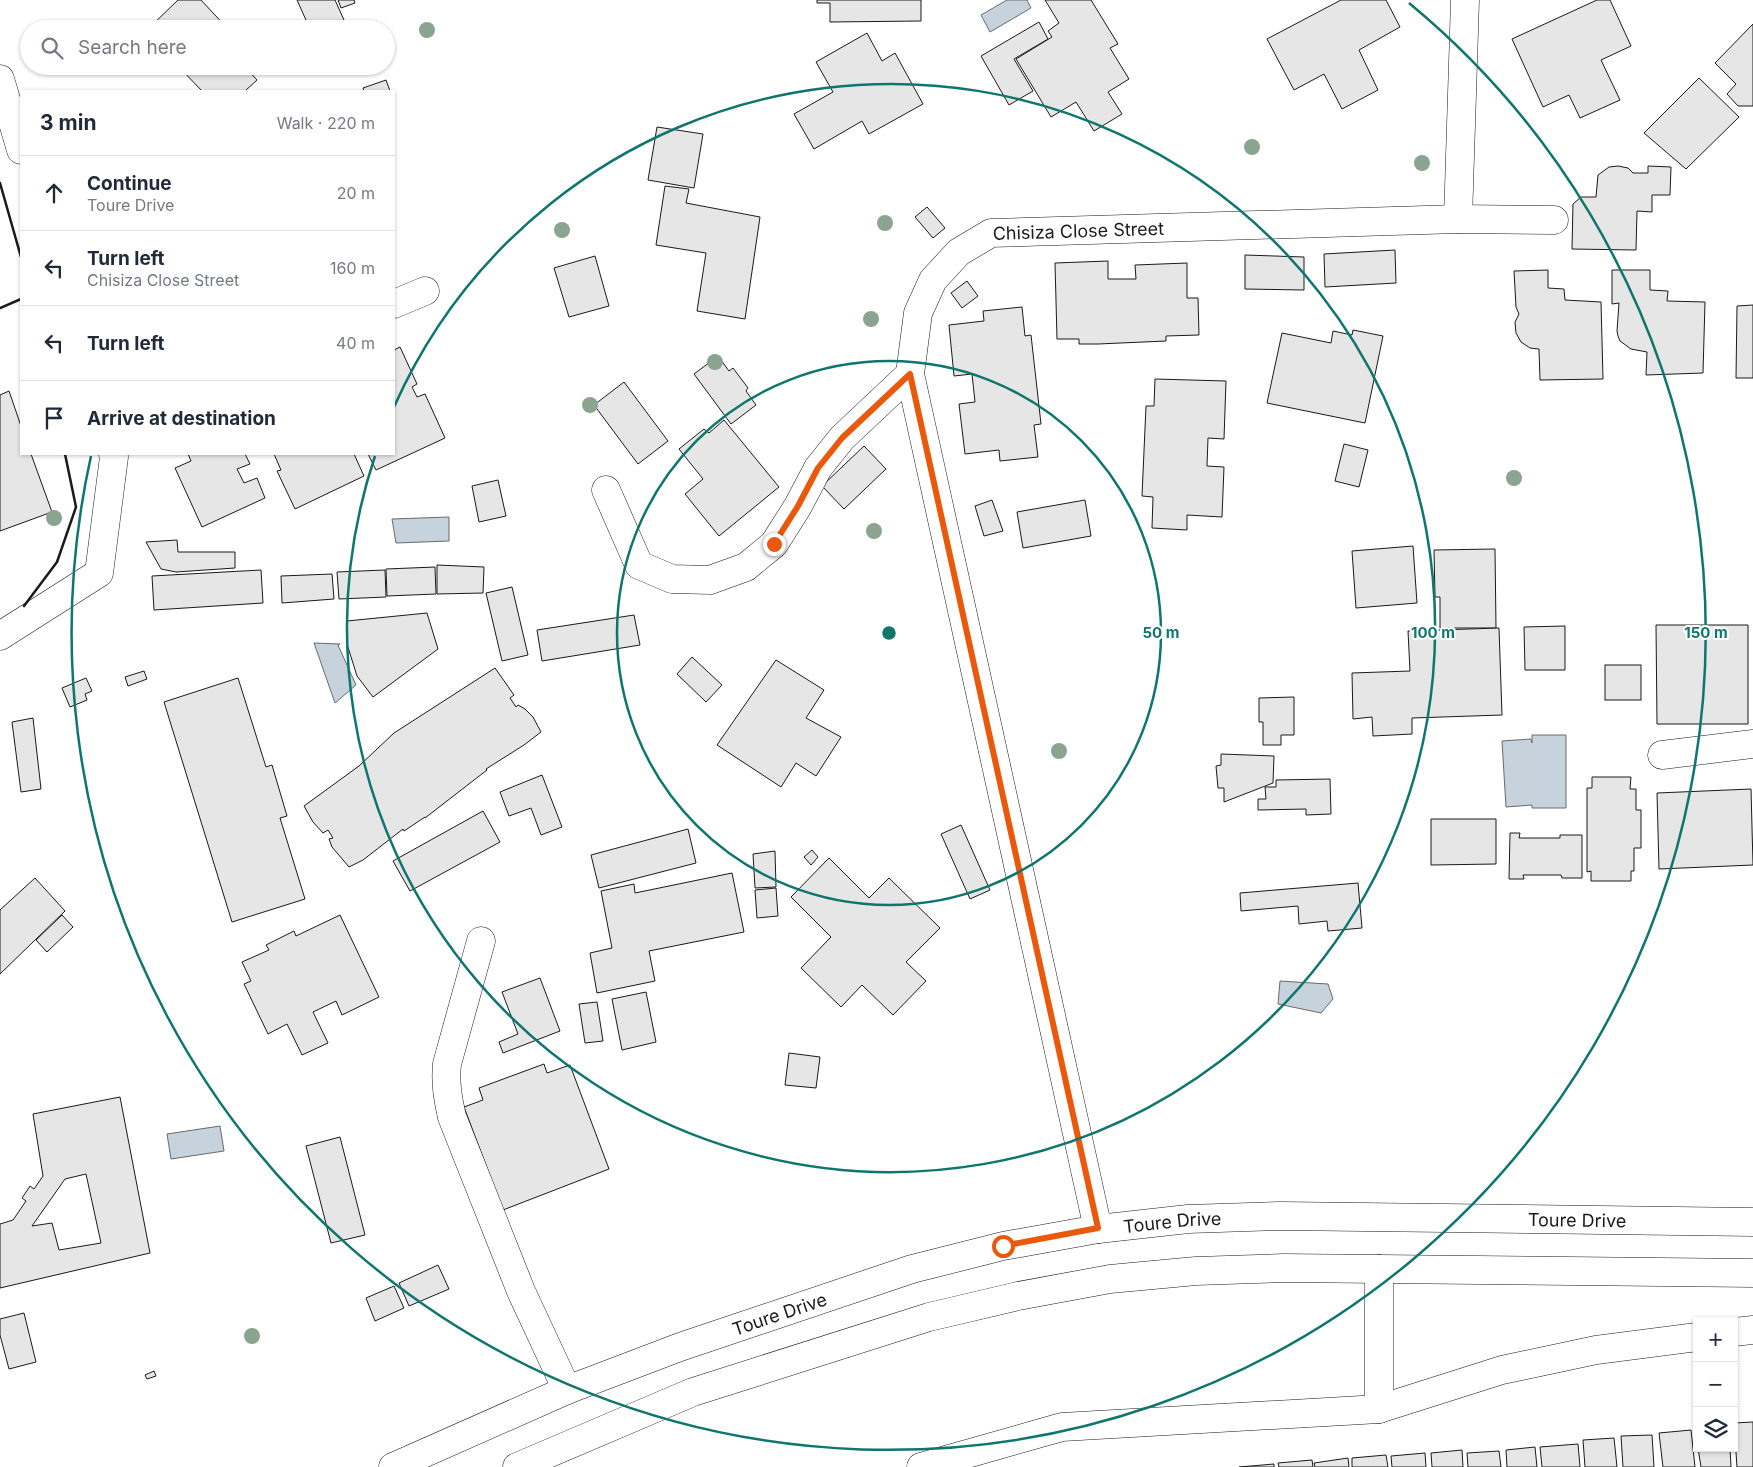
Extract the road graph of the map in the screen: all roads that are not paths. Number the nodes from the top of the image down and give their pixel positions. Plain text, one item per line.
1 (1465, 0) edge
2 (0, 79) edge
3 (20, 147) edge
4 (1458, 219) junction
5 (1554, 220) dead end
6 (424, 291) dead end
7 (395, 304) edge
8 (910, 374) junction
9 (112, 455) edge
10 (606, 490) dead end
11 (0, 636) edge
12 (1753, 744) edge
13 (1662, 755) dead end
14 (482, 941) dead end
15 (1753, 1222) edge
16 (1098, 1228) junction
17 (1379, 1269) junction
18 (1753, 1272) edge
19 (1753, 1330) edge
20 (1738, 1332) edge
21 (1693, 1338) edge
22 (567, 1390) junction
23 (1379, 1409) junction
24 (393, 1467) edge
25 (517, 1467) edge
26 (921, 1467) edge

1 - 4 main road
2 - 3 main road
4 - 5 main road, Chisiza Close Street
4 - 8 main road, Chisiza Close Street
6 - 7 main road
8 - 10 main road
8 - 16 main road, Chisiza Close Street
9 - 11 main road
12 - 13 main road
14 - 22 main road
15 - 16 main road, Toure Drive
16 - 22 main road, Toure Drive
17 - 18 main road
17 - 23 main road
17 - 25 main road
19 - 20 main road
21 - 23 main road
22 - 24 main road, Toure Drive
23 - 26 main road

